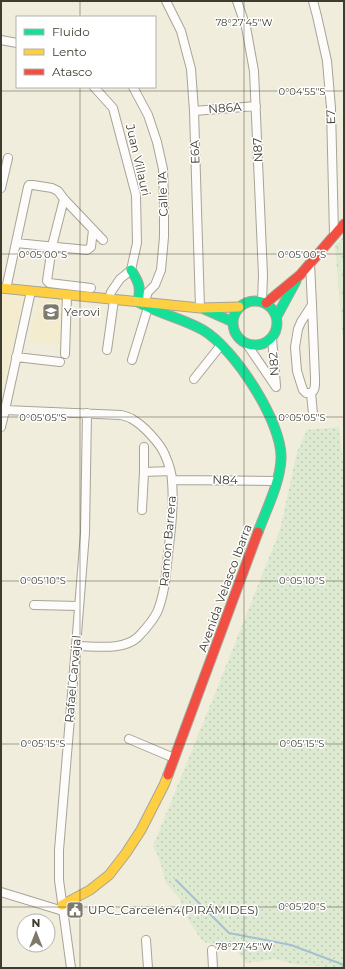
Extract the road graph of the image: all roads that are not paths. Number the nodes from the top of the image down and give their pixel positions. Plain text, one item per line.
1 (166, 1) edge
2 (236, 1) edge
3 (312, 1) edge
4 (1, 40) edge
5 (16, 44) edge
6 (95, 88) edge
7 (134, 88) edge
8 (256, 106) junction
9 (194, 110) junction
10 (8, 158) dead end
11 (1, 188) edge
12 (64, 199) junction
13 (344, 224) edge
14 (93, 230) junction
15 (334, 235) junction
16 (103, 240) dead end
17 (16, 243) junction
18 (52, 246) junction
19 (310, 263) junction
20 (131, 270) junction
21 (300, 275) junction
22 (91, 288) dead end
23 (4, 289) edge
24 (31, 291) junction
25 (67, 295) junction
26 (112, 299) junction
27 (264, 302) junction
28 (144, 304) junction
29 (312, 304) junction
30 (239, 307) junction
31 (200, 308) junction
32 (277, 316) junction
33 (233, 322) junction
34 (272, 338) junction
35 (246, 343) junction
36 (222, 345) junction
37 (107, 350) dead end
38 (65, 354) dead end
39 (16, 357) junction
40 (132, 360) dead end
41 (60, 362) dead end
42 (194, 379) dead end
43 (310, 394) junction
44 (6, 410) junction
45 (87, 413) junction
46 (313, 414) dead end
47 (1, 427) edge
48 (144, 447) dead end
49 (170, 471) junction
50 (144, 472) junction
51 (172, 480) junction
52 (277, 481) junction
53 (142, 510) dead end
54 (34, 605) dead end
55 (80, 606) junction
56 (76, 646) junction
57 (129, 739) dead end
58 (174, 758) junction
59 (1, 892) edge
60 (63, 908) junction
61 (146, 940) dead end
62 (212, 950) dead end
63 (71, 968) edge
64 (148, 968) edge
65 (213, 968) edge

1 - 9 street, E6A
2 - 8 street, N87
3 - 15 street, E7
4 - 5 street
6 - 20 street, Juan Villauri
7 - 28 street, Calle 1A
8 - 9 street, N86A
8 - 27 street, N87
9 - 31 street, E6A
10 - 11 street
12 - 14 street
12 - 17 street
12 - 18 street
13 - 15 street
14 - 16 street
14 - 18 street
15 - 19 street
17 - 18 street
17 - 23 street
18 - 22 street
19 - 21 street
19 - 29 street
20 - 26 street
20 - 28 street
21 - 27 street
21 - 32 street
23 - 24 street
24 - 25 street
24 - 39 street
25 - 26 street
25 - 38 street
26 - 28 street
26 - 37 street
27 - 30 street
27 - 32 street
28 - 31 street
28 - 36 street, Avenida Velasco Ibarra
28 - 40 street, Calle 1A
29 - 43 street
29 - 43 street
30 - 31 street
30 - 33 street
31 - 33 street
32 - 34 street
33 - 35 street
34 - 35 street
34 - 35 street, N82
36 - 42 street
36 - 52 street, Avenida Velasco Ibarra
39 - 41 street
39 - 44 street
43 - 46 street
44 - 45 street, Ramon Barrera
44 - 47 street
45 - 49 street, Ramon Barrera
45 - 55 street, Rafael Carvajal
48 - 50 street
49 - 50 street
49 - 51 street, Ramon Barrera
50 - 53 street
51 - 52 street, N84
51 - 56 street, Ramon Barrera
52 - 58 street, Avenida Velasco Ibarra
54 - 55 street
55 - 56 street, Rafael Carvajal
56 - 60 street, Rafael Carvajal
57 - 58 street
58 - 60 street, Avenida Velasco Ibarra
59 - 60 street
60 - 63 street, Rafael Carvajal
61 - 64 street
62 - 65 street

